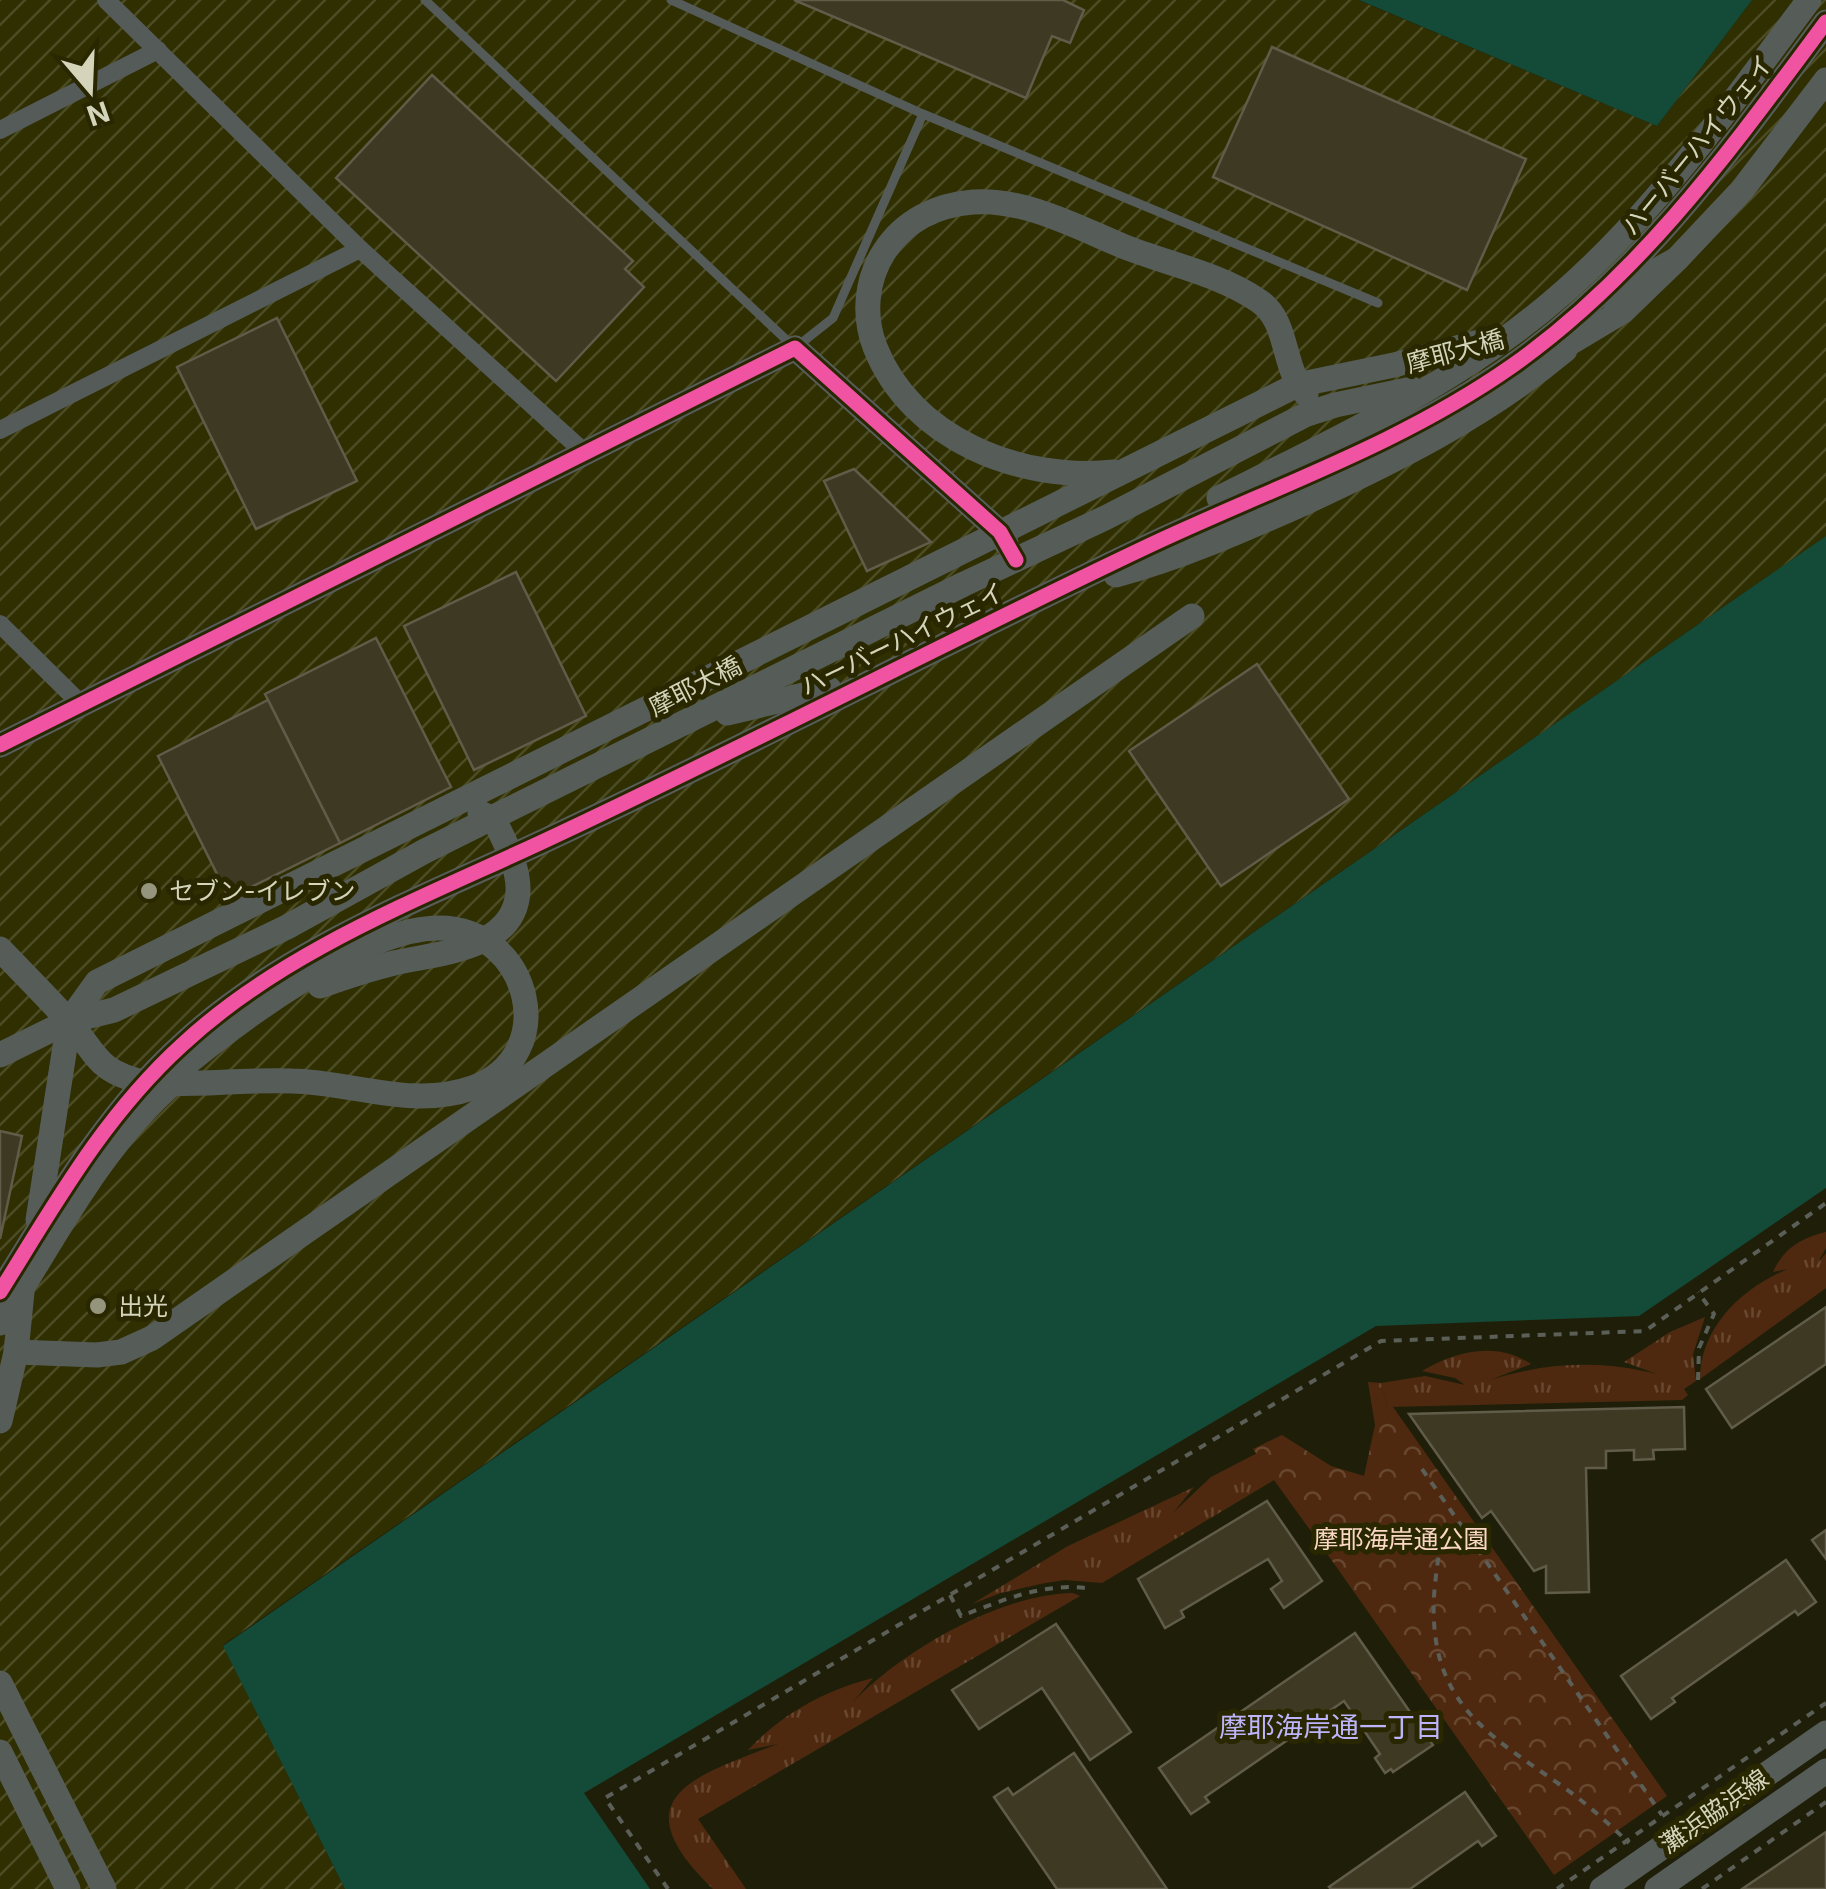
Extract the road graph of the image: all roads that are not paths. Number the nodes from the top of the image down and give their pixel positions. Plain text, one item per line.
1 (106, 0) edge
2 (425, 0) edge
3 (671, 0) edge
4 (1809, 0) edge
5 (1826, 22) edge
6 (1826, 37) edge
7 (158, 50) junction
8 (1826, 80) edge
9 (923, 114) junction
10 (0, 130) edge
11 (1662, 190) junction
12 (360, 249) junction
13 (1676, 260) junction
14 (1378, 304) dead end
15 (795, 348) junction
16 (1297, 384) junction
17 (1334, 405) junction
18 (0, 430) edge
19 (585, 453) junction
20 (1000, 532) junction
21 (1016, 560) junction
22 (1192, 616) dead end
23 (0, 624) edge
24 (81, 704) junction
25 (692, 720) junction
26 (0, 745) edge
27 (494, 819) junction
28 (248, 908) junction
29 (0, 949) edge
30 (69, 1021) junction
31 (0, 1056) edge
32 (0, 1272) edge
33 (0, 1292) edge
34 (0, 1310) edge
35 (0, 1323) edge
36 (16, 1352) junction
37 (0, 1421) edge
38 (0, 1682) edge
39 (1826, 1732) edge
40 (0, 1752) edge
41 (1826, 1771) edge
42 (68, 1889) edge
43 (104, 1889) edge
44 (1602, 1889) edge
45 (1656, 1889) edge

1 - 7 street
2 - 15 lane
3 - 9 lane
4 - 11 street, ハーバーハイウェイ
5 - 33 street, ハーバーハイウェイ
6 - 25 street
7 - 10 street
7 - 12 street
8 - 13 street, 摩耶大橋
9 - 14 lane
9 - 15 lane
11 - 16 street
11 - 32 street, ハーバーハイウェイ
12 - 18 street
12 - 19 street
13 - 16 street, 摩耶大橋
13 - 17 street, 摩耶大橋
15 - 19 street
15 - 20 street
16 - 17 street
16 - 20 street, 摩耶大橋
17 - 21 street, 摩耶大橋
19 - 24 street
20 - 21 street
20 - 28 street, 摩耶大橋
21 - 25 street, 摩耶大橋
22 - 36 street
23 - 24 street
24 - 26 street
25 - 27 street, 摩耶大橋
27 - 28 street
27 - 30 street, 摩耶大橋
27 - 35 street
28 - 30 street, 摩耶大橋
29 - 30 street
30 - 31 street, 摩耶大橋
30 - 34 street
30 - 36 street
36 - 37 street
38 - 43 street
39 - 44 street, 灘浜脇浜線
40 - 42 street
41 - 45 street, 灘浜脇浜線

